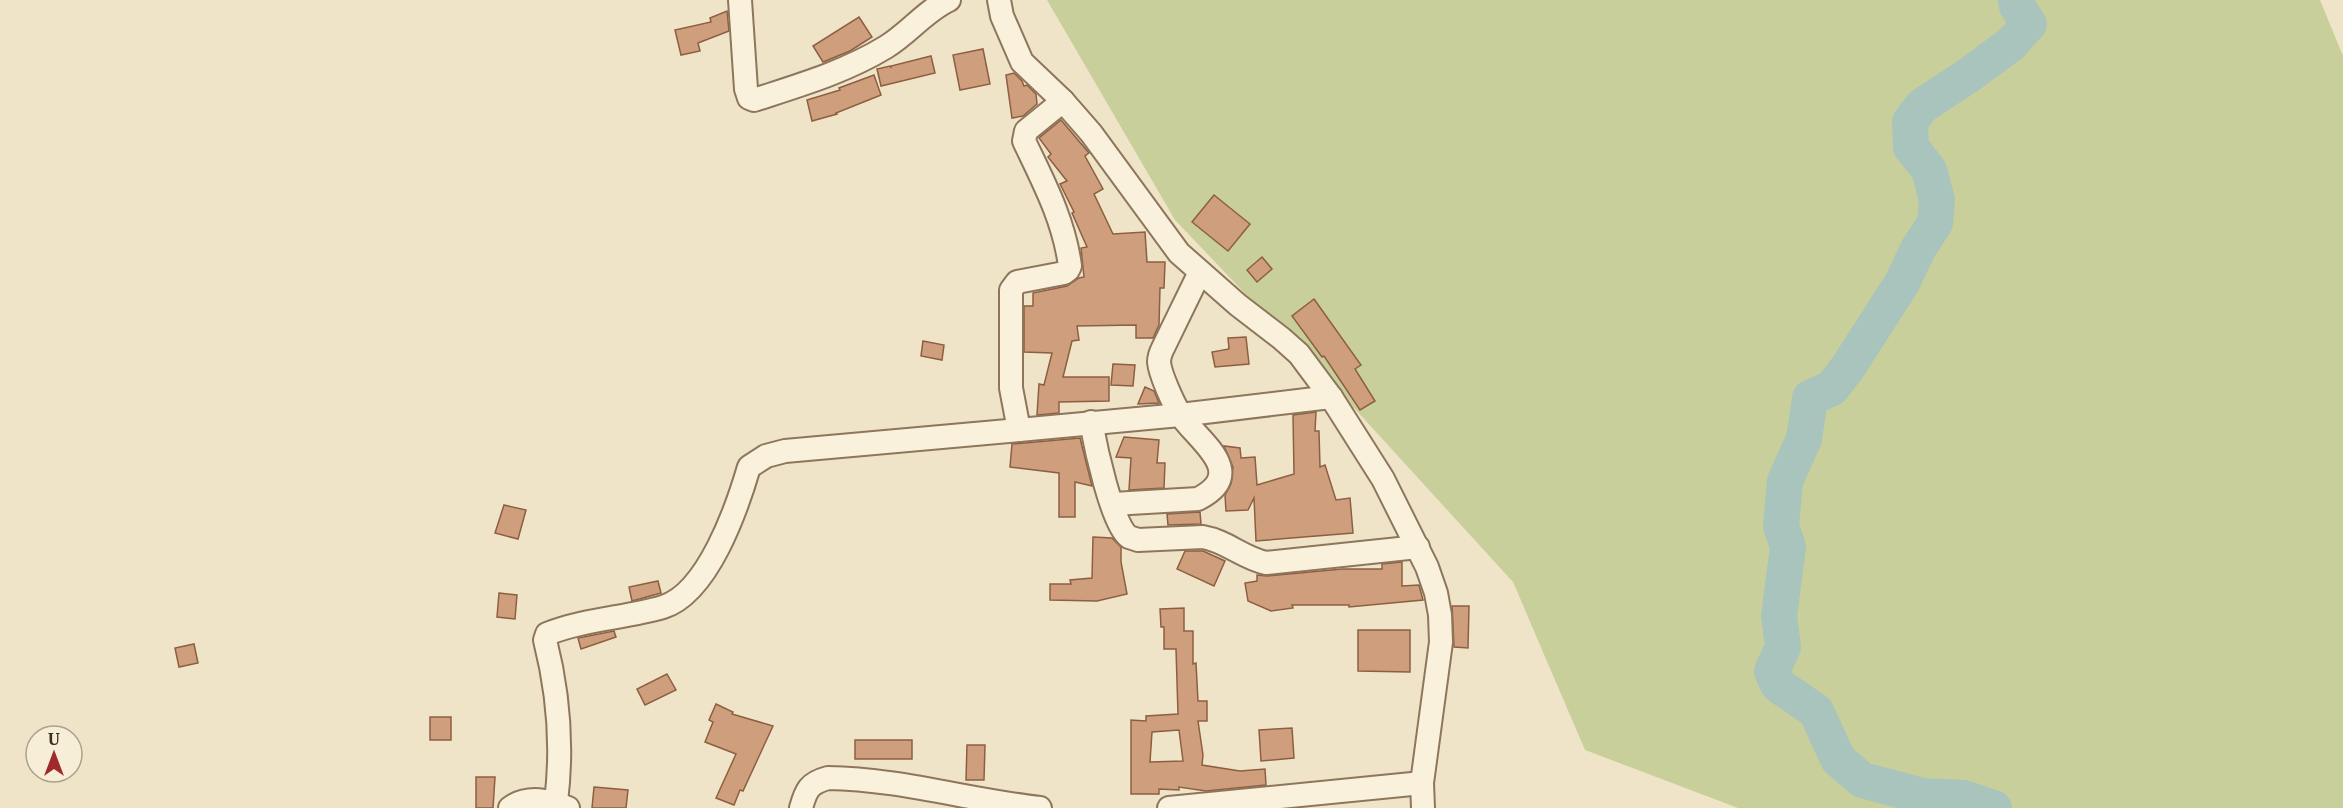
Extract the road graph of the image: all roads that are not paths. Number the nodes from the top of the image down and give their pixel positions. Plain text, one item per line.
1 (740, 0) edge
2 (949, 0) edge
3 (999, 0) edge
4 (1063, 101) junction
5 (1200, 272) junction
6 (1332, 397) junction
7 (1180, 415) junction
8 (1091, 422) junction
9 (1019, 430) junction
10 (1113, 504) junction
11 (1418, 546) junction
12 (1422, 783) junction
13 (563, 805) edge
14 (510, 808) edge
15 (801, 808) edge
16 (1040, 808) edge
17 (1169, 808) edge
18 (1423, 808) edge

1 - 2 street
3 - 4 street
4 - 5 street
4 - 9 street
5 - 6 street
5 - 7 street
6 - 7 street
6 - 11 street
7 - 8 street
7 - 10 street
8 - 9 street
8 - 10 street
9 - 13 street
10 - 11 street
11 - 12 street
12 - 17 street
12 - 18 street
13 - 14 street
15 - 16 street

